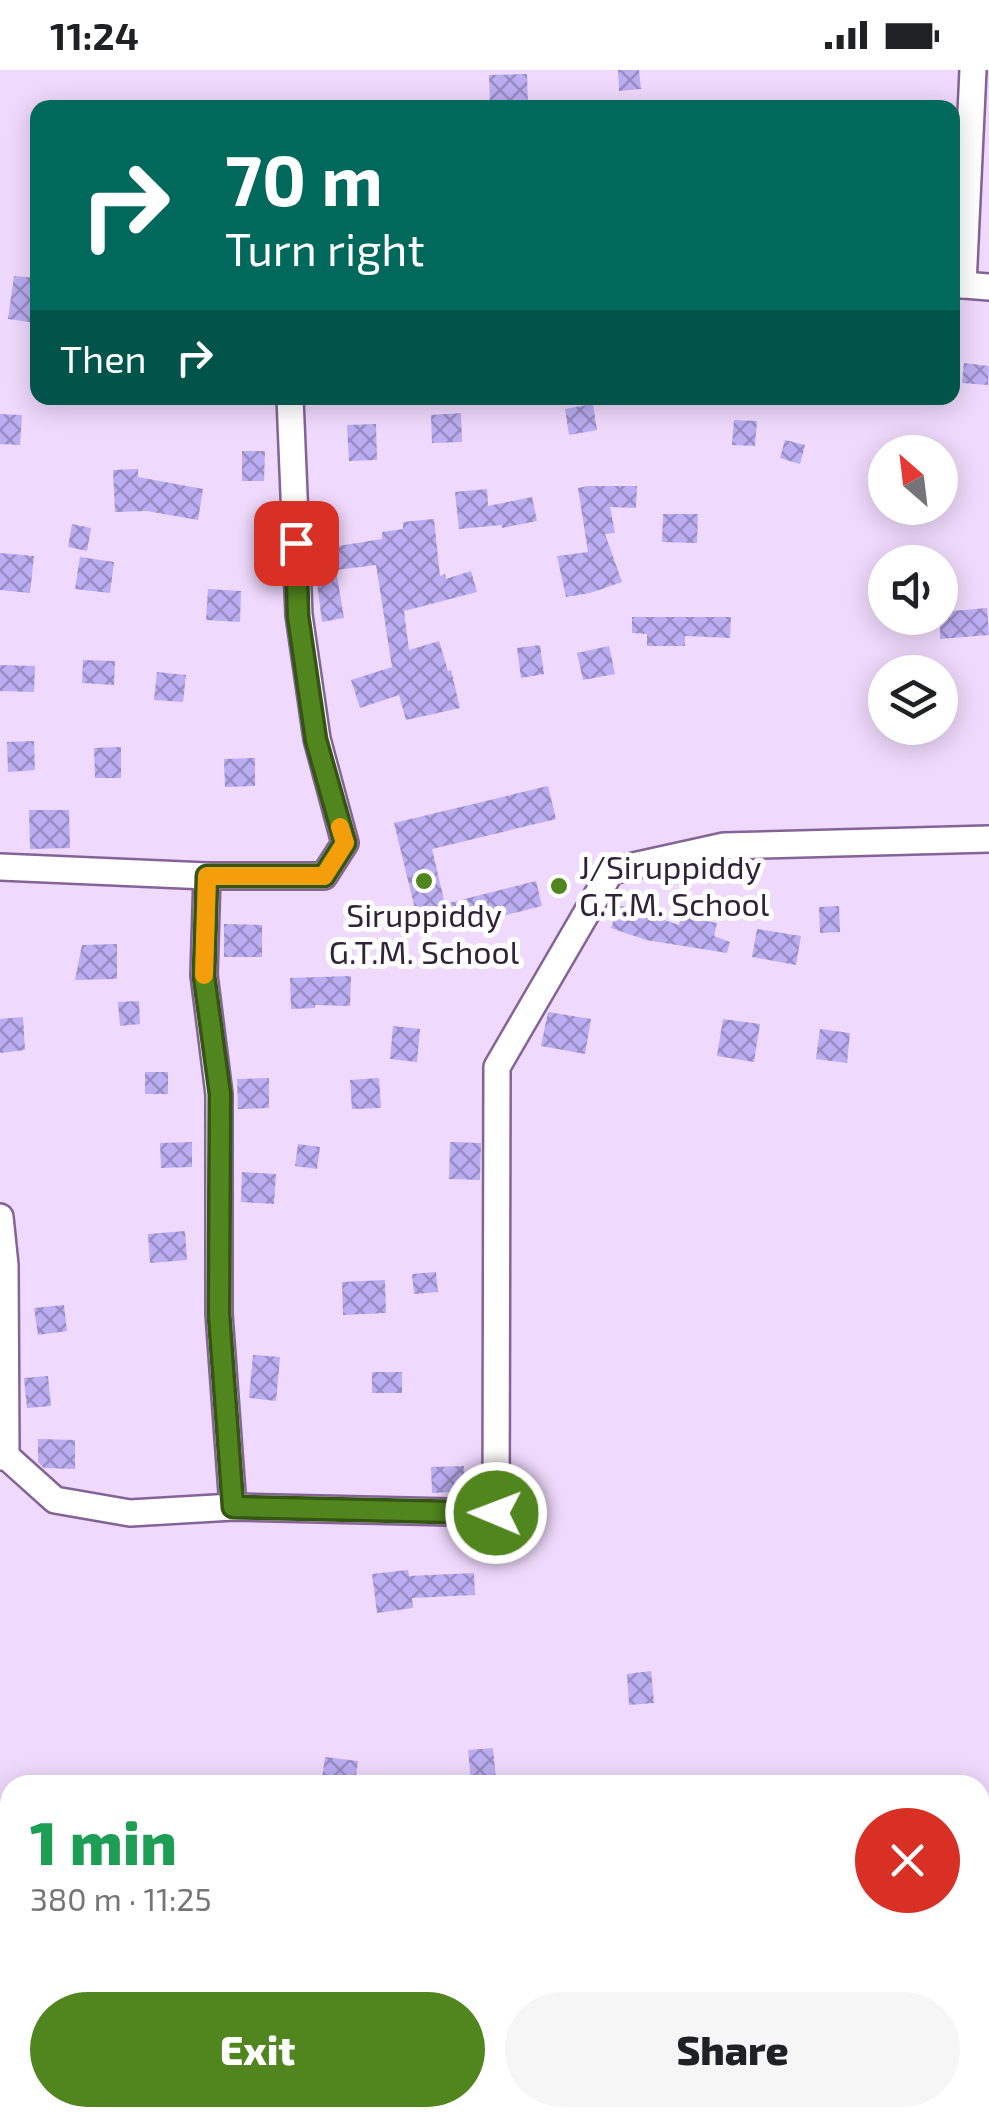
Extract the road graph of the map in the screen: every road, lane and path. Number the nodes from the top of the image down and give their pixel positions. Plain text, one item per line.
1 (973, 70) edge
2 (968, 285) edge
3 (290, 405) edge
4 (989, 839) edge
5 (0, 867) edge
6 (207, 876) junction
7 (0, 1217) edge
8 (3, 1457) edge
9 (233, 1507) junction

1 - 2 street
3 - 6 street
4 - 9 street
5 - 6 street
6 - 9 street
7 - 8 street
8 - 9 street

